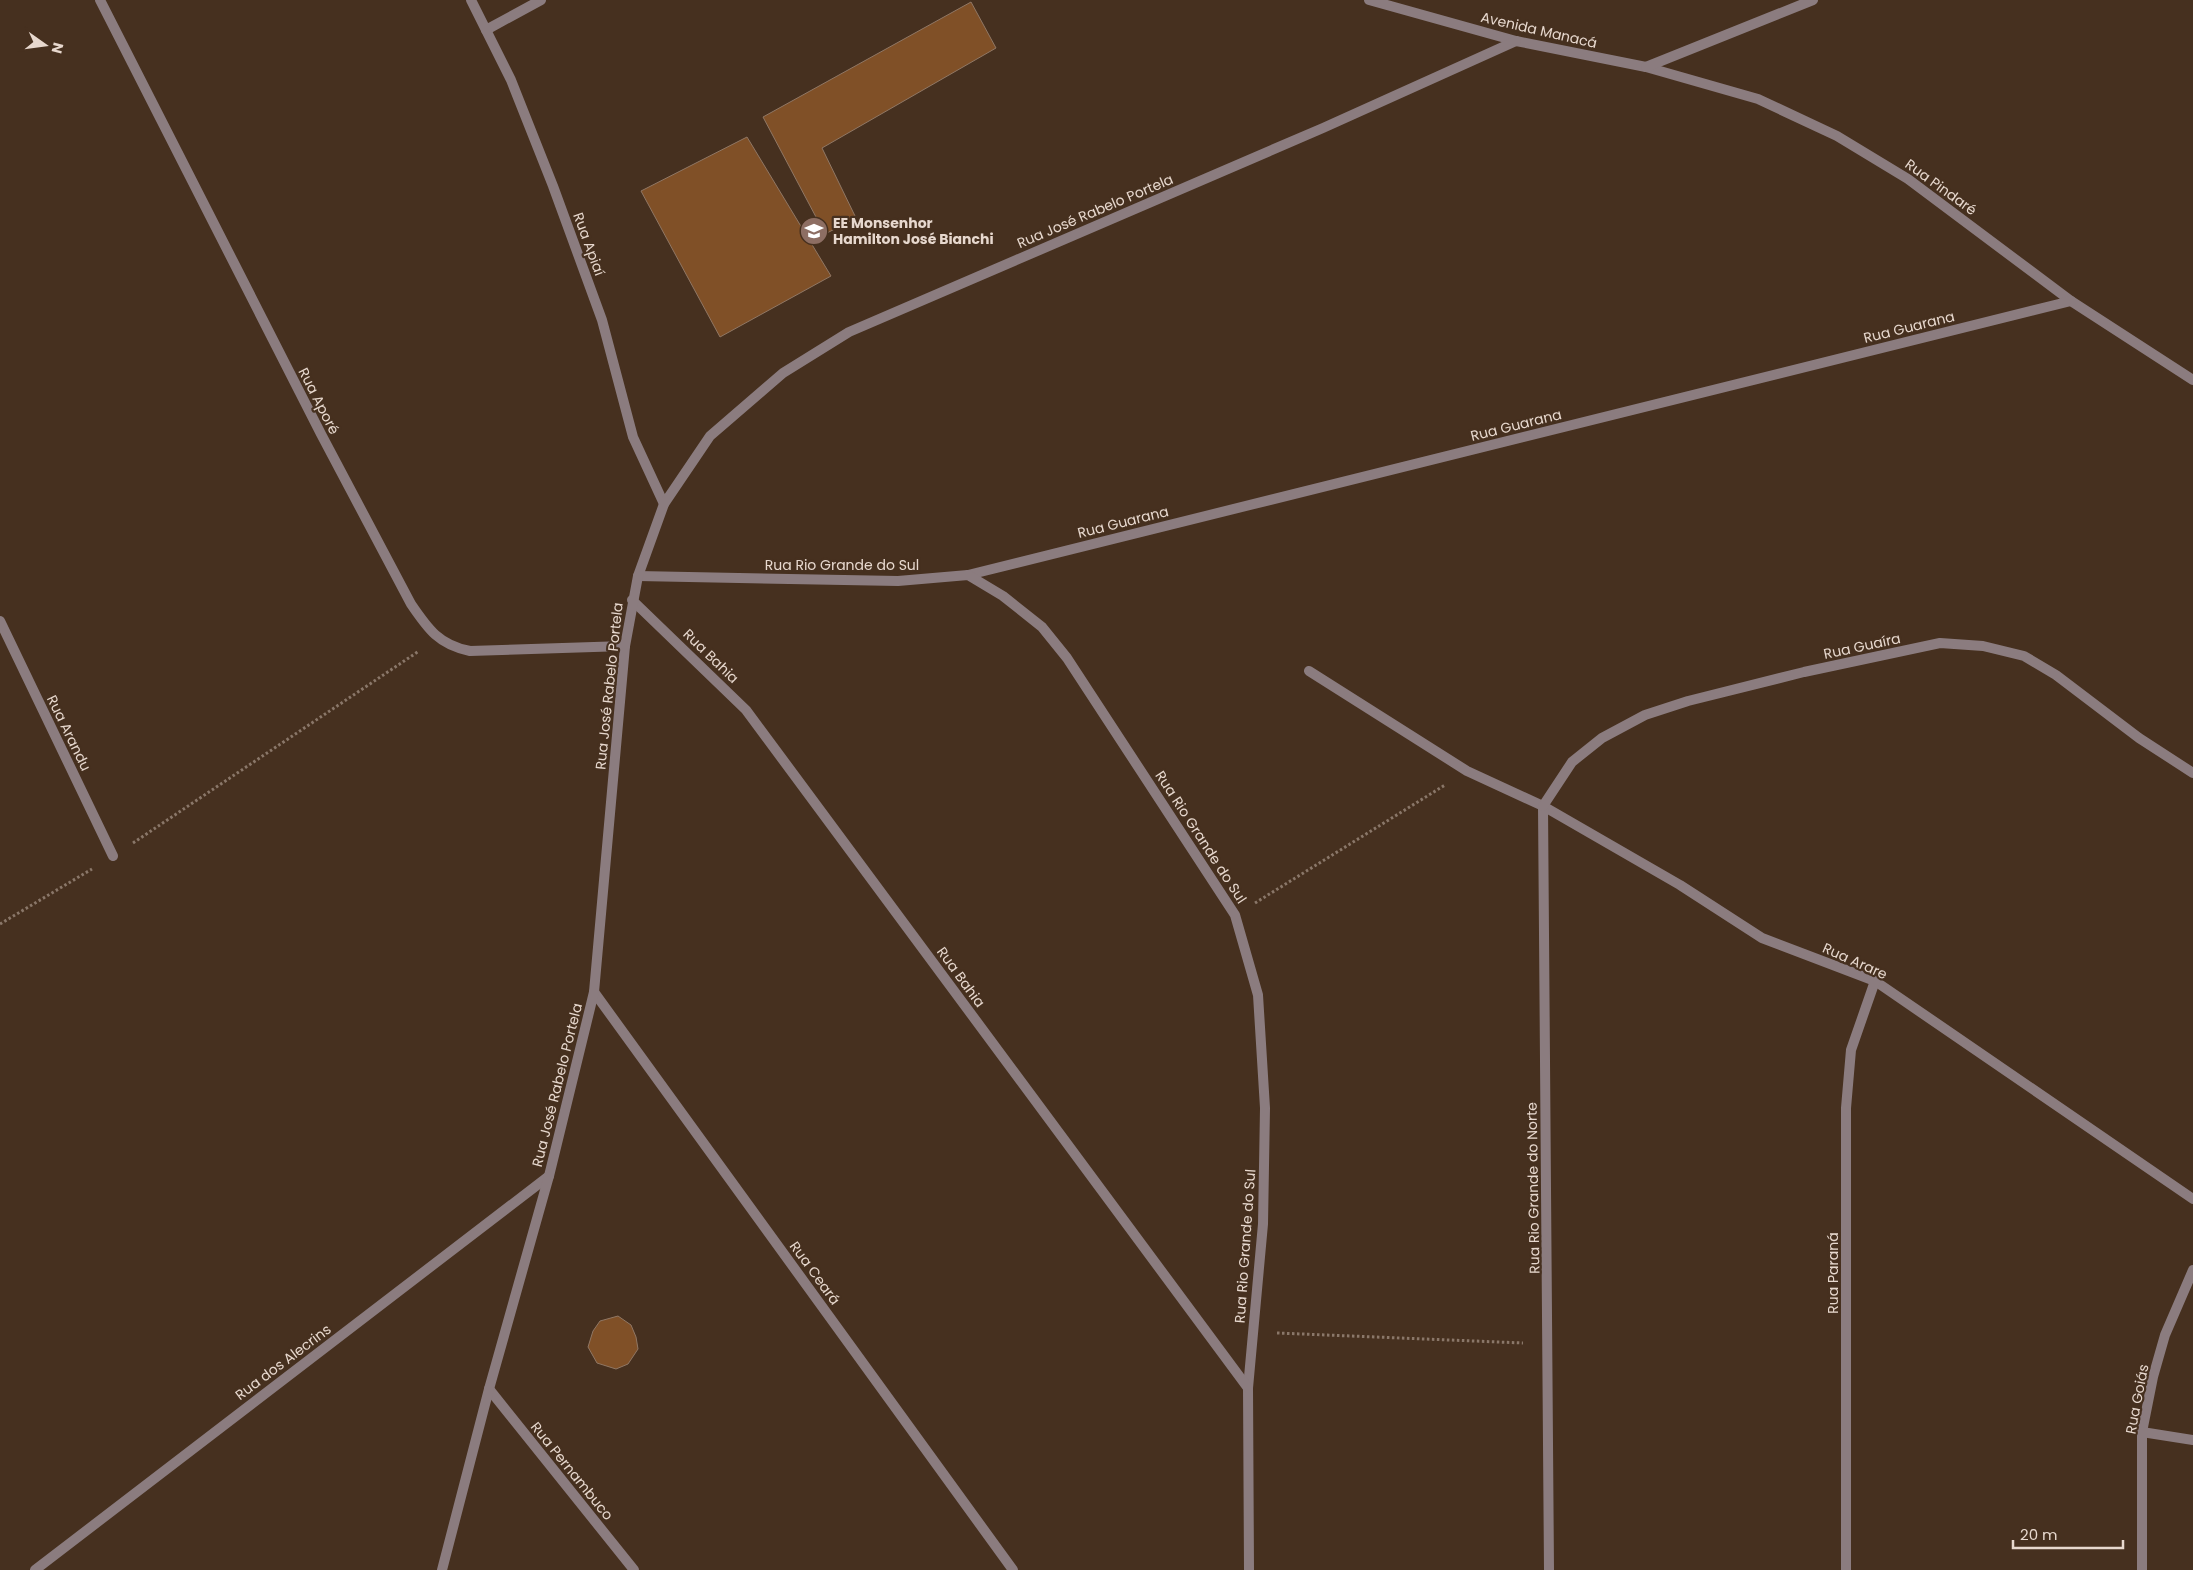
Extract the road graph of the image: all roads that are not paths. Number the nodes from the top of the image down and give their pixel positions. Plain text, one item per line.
1 (100, 0) edge
2 (471, 0) edge
3 (541, 0) edge
4 (1369, 0) edge
5 (1813, 0) edge
6 (486, 30) junction
7 (1516, 41) junction
8 (1646, 67) junction
9 (2071, 301) junction
10 (2193, 380) edge
11 (664, 504) junction
12 (968, 575) junction
13 (638, 576) junction
14 (632, 600) junction
15 (0, 621) edge
16 (625, 646) junction
17 (1309, 671) dead end
18 (2193, 773) edge
19 (1543, 806) junction
20 (113, 856) road end
21 (1875, 981) junction
22 (594, 992) junction
23 (549, 1176) junction
24 (2193, 1199) edge
25 (2193, 1270) edge
26 (1248, 1388) junction
27 (489, 1389) junction
28 (2142, 1432) junction
29 (2193, 1440) edge
30 (35, 1570) edge
31 (442, 1570) edge
32 (634, 1570) edge
33 (1013, 1570) edge
34 (1248, 1570) edge
35 (1549, 1570) edge
36 (1846, 1570) edge
37 (2142, 1570) edge

1 - 16 street, Rua Aporé
2 - 6 street, Rua Apiaí
3 - 6 street
4 - 7 street, Avenida Manacá
5 - 8 street
6 - 11 street, Rua Apiaí
7 - 8 street, Avenida Manacá
7 - 11 street, Rua José Rabelo Portela
8 - 9 street, Rua Pindaré
9 - 10 street, Rua Pindaré
9 - 12 street, Rua Guarana
11 - 13 street, Rua José Rabelo Portela
12 - 13 street, Rua Rio Grande do Sul
12 - 26 street, Rua Rio Grande do Sul
13 - 14 street, Rua José Rabelo Portela
14 - 16 street, Rua José Rabelo Portela
14 - 26 street, Rua Bahia
15 - 20 street, Rua Arandu
16 - 22 street, Rua José Rabelo Portela
17 - 19 street, Rua Arare
18 - 19 street, Rua Guaíra
19 - 21 street, Rua Arare
19 - 35 street, Rua Rio Grande do Norte
21 - 24 street, Rua Arare
21 - 36 street, Rua Paraná
22 - 23 street, Rua José Rabelo Portela
22 - 33 street, Rua Ceará
23 - 27 street, Rua José Rabelo Portela
23 - 30 street, Rua dos Alecrins
25 - 28 street, Rua Goiás
26 - 34 street, Rua Rio Grande do Sul
27 - 31 street, Rua José Rabelo Portela
27 - 32 street, Rua Pernambuco
28 - 29 street
28 - 37 street, Rua Goiás

